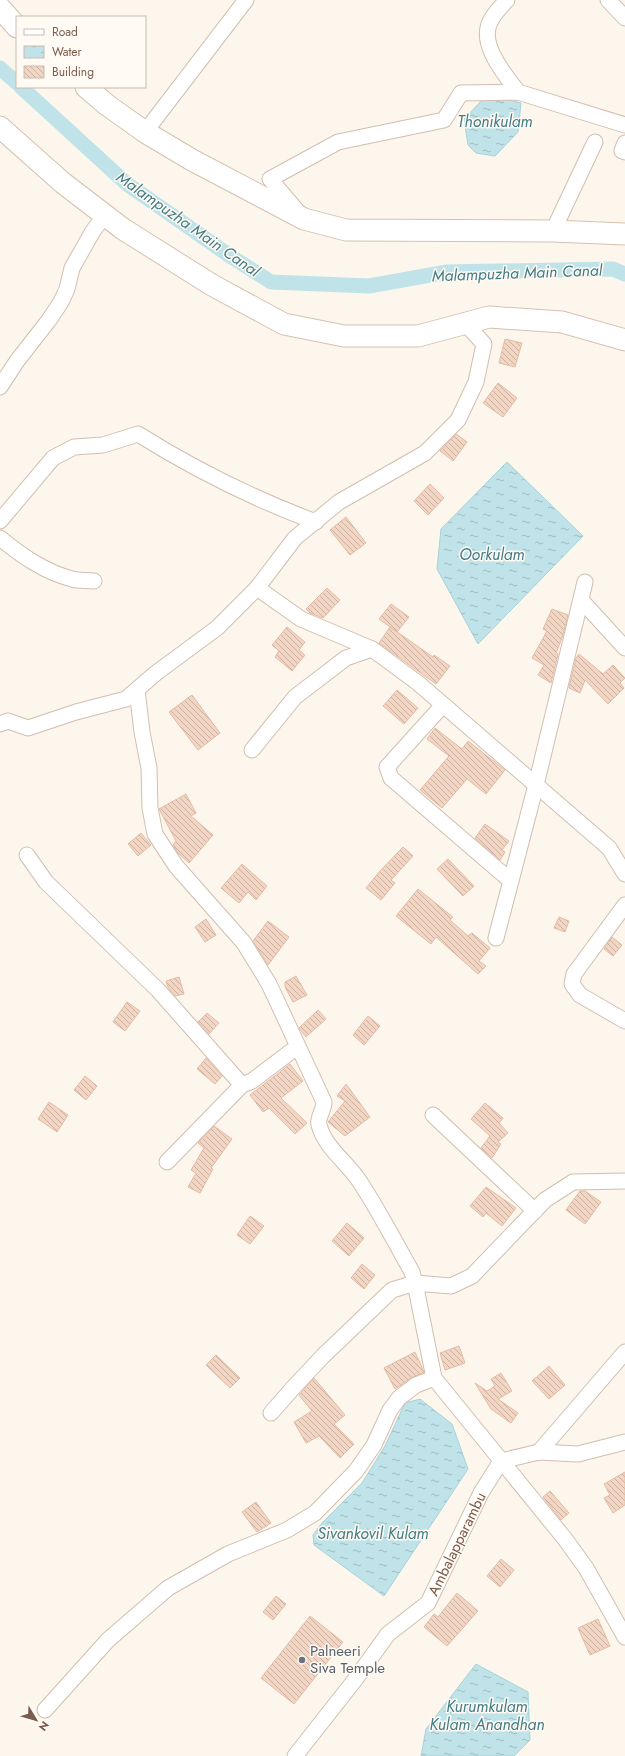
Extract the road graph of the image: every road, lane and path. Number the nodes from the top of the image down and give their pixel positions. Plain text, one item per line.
1 (246, 0) edge
2 (507, 0) edge
3 (608, 0) edge
4 (0, 8) edge
5 (625, 18) edge
6 (16, 26) edge
7 (87, 88) edge
8 (518, 92) junction
9 (625, 125) edge
10 (0, 127) edge
11 (145, 132) junction
12 (595, 142) dead end
13 (625, 142) edge
14 (625, 152) edge
15 (105, 215) junction
16 (304, 219) junction
17 (553, 231) junction
18 (625, 234) edge
19 (465, 323) junction
20 (625, 340) edge
21 (0, 387) edge
22 (0, 521) edge
23 (316, 522) junction
24 (0, 538) edge
25 (94, 581) dead end
26 (585, 582) dead end
27 (257, 588) junction
28 (582, 600) junction
29 (625, 647) edge
30 (372, 649) junction
31 (137, 690) junction
32 (443, 705) junction
33 (0, 724) edge
34 (252, 750) dead end
35 (536, 785) junction
36 (26, 855) dead end
37 (625, 874) edge
38 (511, 881) junction
39 (625, 905) edge
40 (496, 938) dead end
41 (625, 1021) edge
42 (297, 1048) junction
43 (242, 1085) junction
44 (433, 1115) dead end
45 (167, 1162) dead end
46 (625, 1181) edge
47 (535, 1211) junction
48 (415, 1283) junction
49 (625, 1352) edge
50 (434, 1378) junction
51 (272, 1413) dead end
52 (625, 1442) edge
53 (539, 1452) junction
54 (500, 1461) junction
55 (625, 1637) edge
56 (45, 1710) dead end
57 (294, 1756) edge

1 - 11 street
2 - 8 street
3 - 5 street
4 - 6 street
7 - 11 street
8 - 9 street
8 - 16 street
10 - 15 street
11 - 16 street
12 - 17 street
13 - 14 street
15 - 19 street
15 - 21 street
16 - 17 street
17 - 18 street
19 - 20 street
19 - 23 street
22 - 23 street
23 - 27 street
24 - 25 street
26 - 28 street
27 - 30 street
27 - 31 street
28 - 29 street
28 - 35 street
30 - 32 street
30 - 34 street
31 - 33 street
31 - 42 street
32 - 35 street
32 - 38 street
35 - 37 street
35 - 38 street
36 - 43 street
38 - 40 street
39 - 41 street
42 - 43 street
42 - 48 street
43 - 45 street
44 - 47 street
46 - 47 street
47 - 48 street
48 - 50 street
48 - 51 street
49 - 53 street
50 - 54 street
50 - 56 street
52 - 53 street
53 - 54 street
54 - 55 street
54 - 57 street, Ambalapparambu

